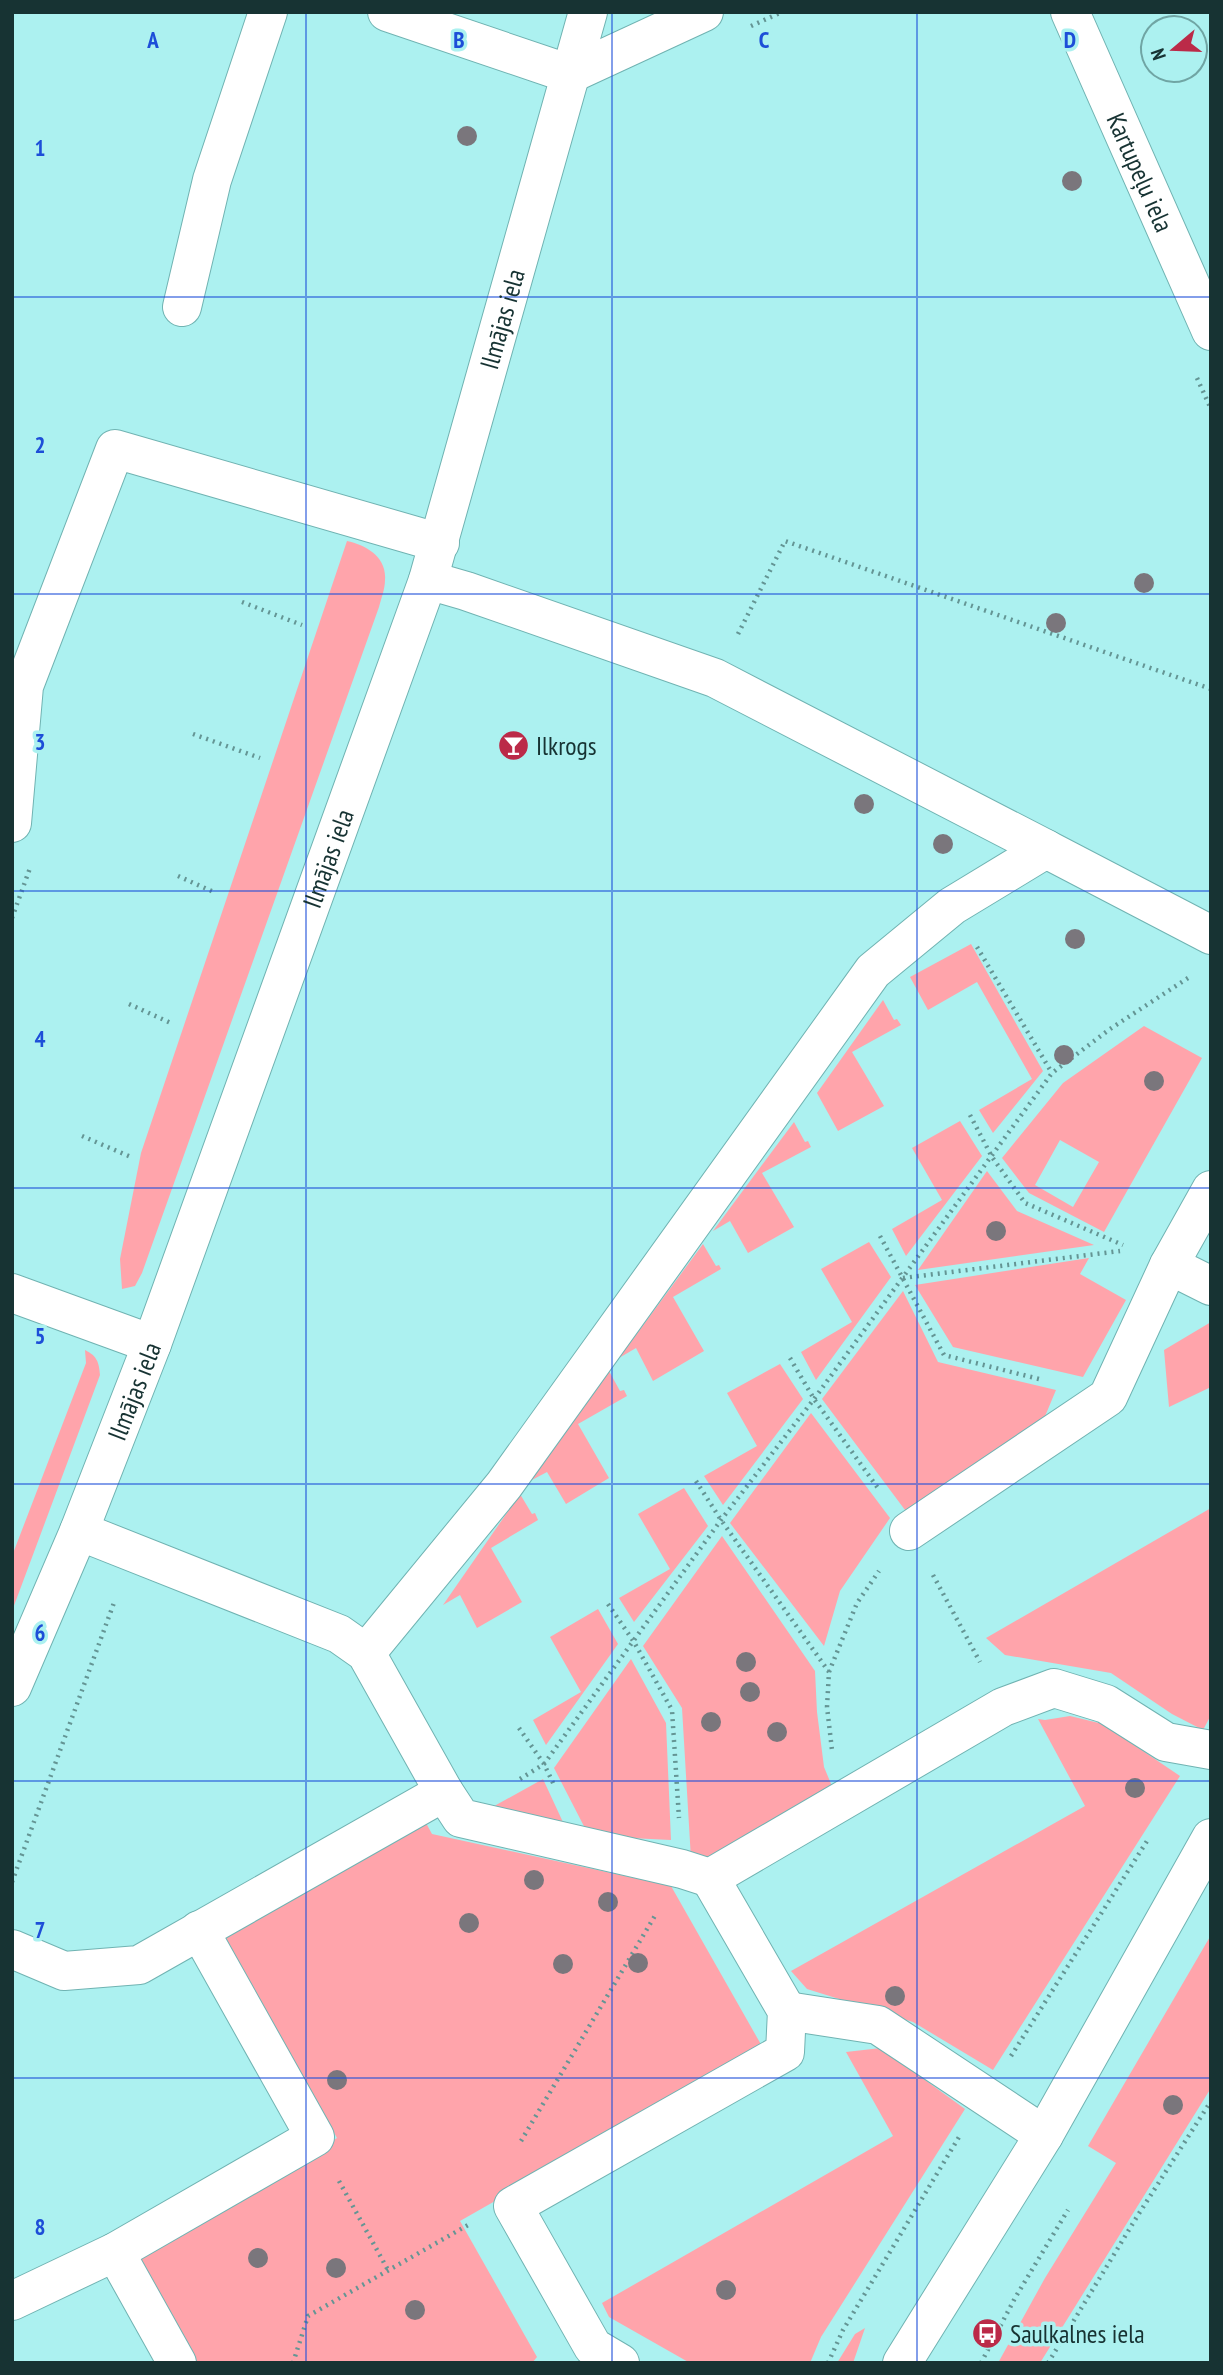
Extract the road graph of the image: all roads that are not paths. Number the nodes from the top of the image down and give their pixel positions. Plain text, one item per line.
1 (268, 12) edge
2 (387, 12) edge
3 (588, 12) edge
4 (704, 12) edge
5 (1070, 12) edge
6 (570, 74) junction
7 (182, 307) dead end
8 (1211, 331) edge
9 (440, 543) junction
10 (428, 580) junction
11 (12, 823) edge
12 (1046, 849) junction
13 (1211, 935) edge
14 (1211, 1190) edge
15 (1169, 1265) junction
16 (1211, 1286) edge
17 (12, 1293) edge
18 (152, 1344) junction
19 (79, 1531) junction
20 (909, 1531) road end
21 (366, 1653) junction
22 (12, 1687) edge
23 (1211, 1750) edge
24 (452, 1805) junction
25 (1211, 1838) edge
26 (696, 1874) junction
27 (199, 1930) junction
28 (12, 1949) edge
29 (787, 2011) junction
30 (1044, 2135) junction
31 (115, 2252) junction
32 (12, 2301) edge
33 (593, 2358) edge
34 (177, 2363) edge
35 (902, 2363) edge

1 - 7 street
2 - 6 street
3 - 6 street, Ilmājas iela
4 - 6 street
5 - 8 street, Kartupeļu iela
6 - 9 street, Ilmājas iela
9 - 10 street, Ilmājas iela
9 - 11 street
10 - 12 street
10 - 18 street, Ilmājas iela
12 - 13 street
12 - 21 street
14 - 15 street
15 - 16 street
15 - 20 street
17 - 18 street
18 - 19 street, Ilmājas iela
19 - 21 street
19 - 22 street, Ilmājas iela
21 - 24 street
23 - 26 street
24 - 26 street
24 - 27 street
25 - 30 street
26 - 29 street
27 - 28 street
27 - 31 street
29 - 30 street
29 - 33 street
30 - 35 street
31 - 32 street
31 - 34 street

